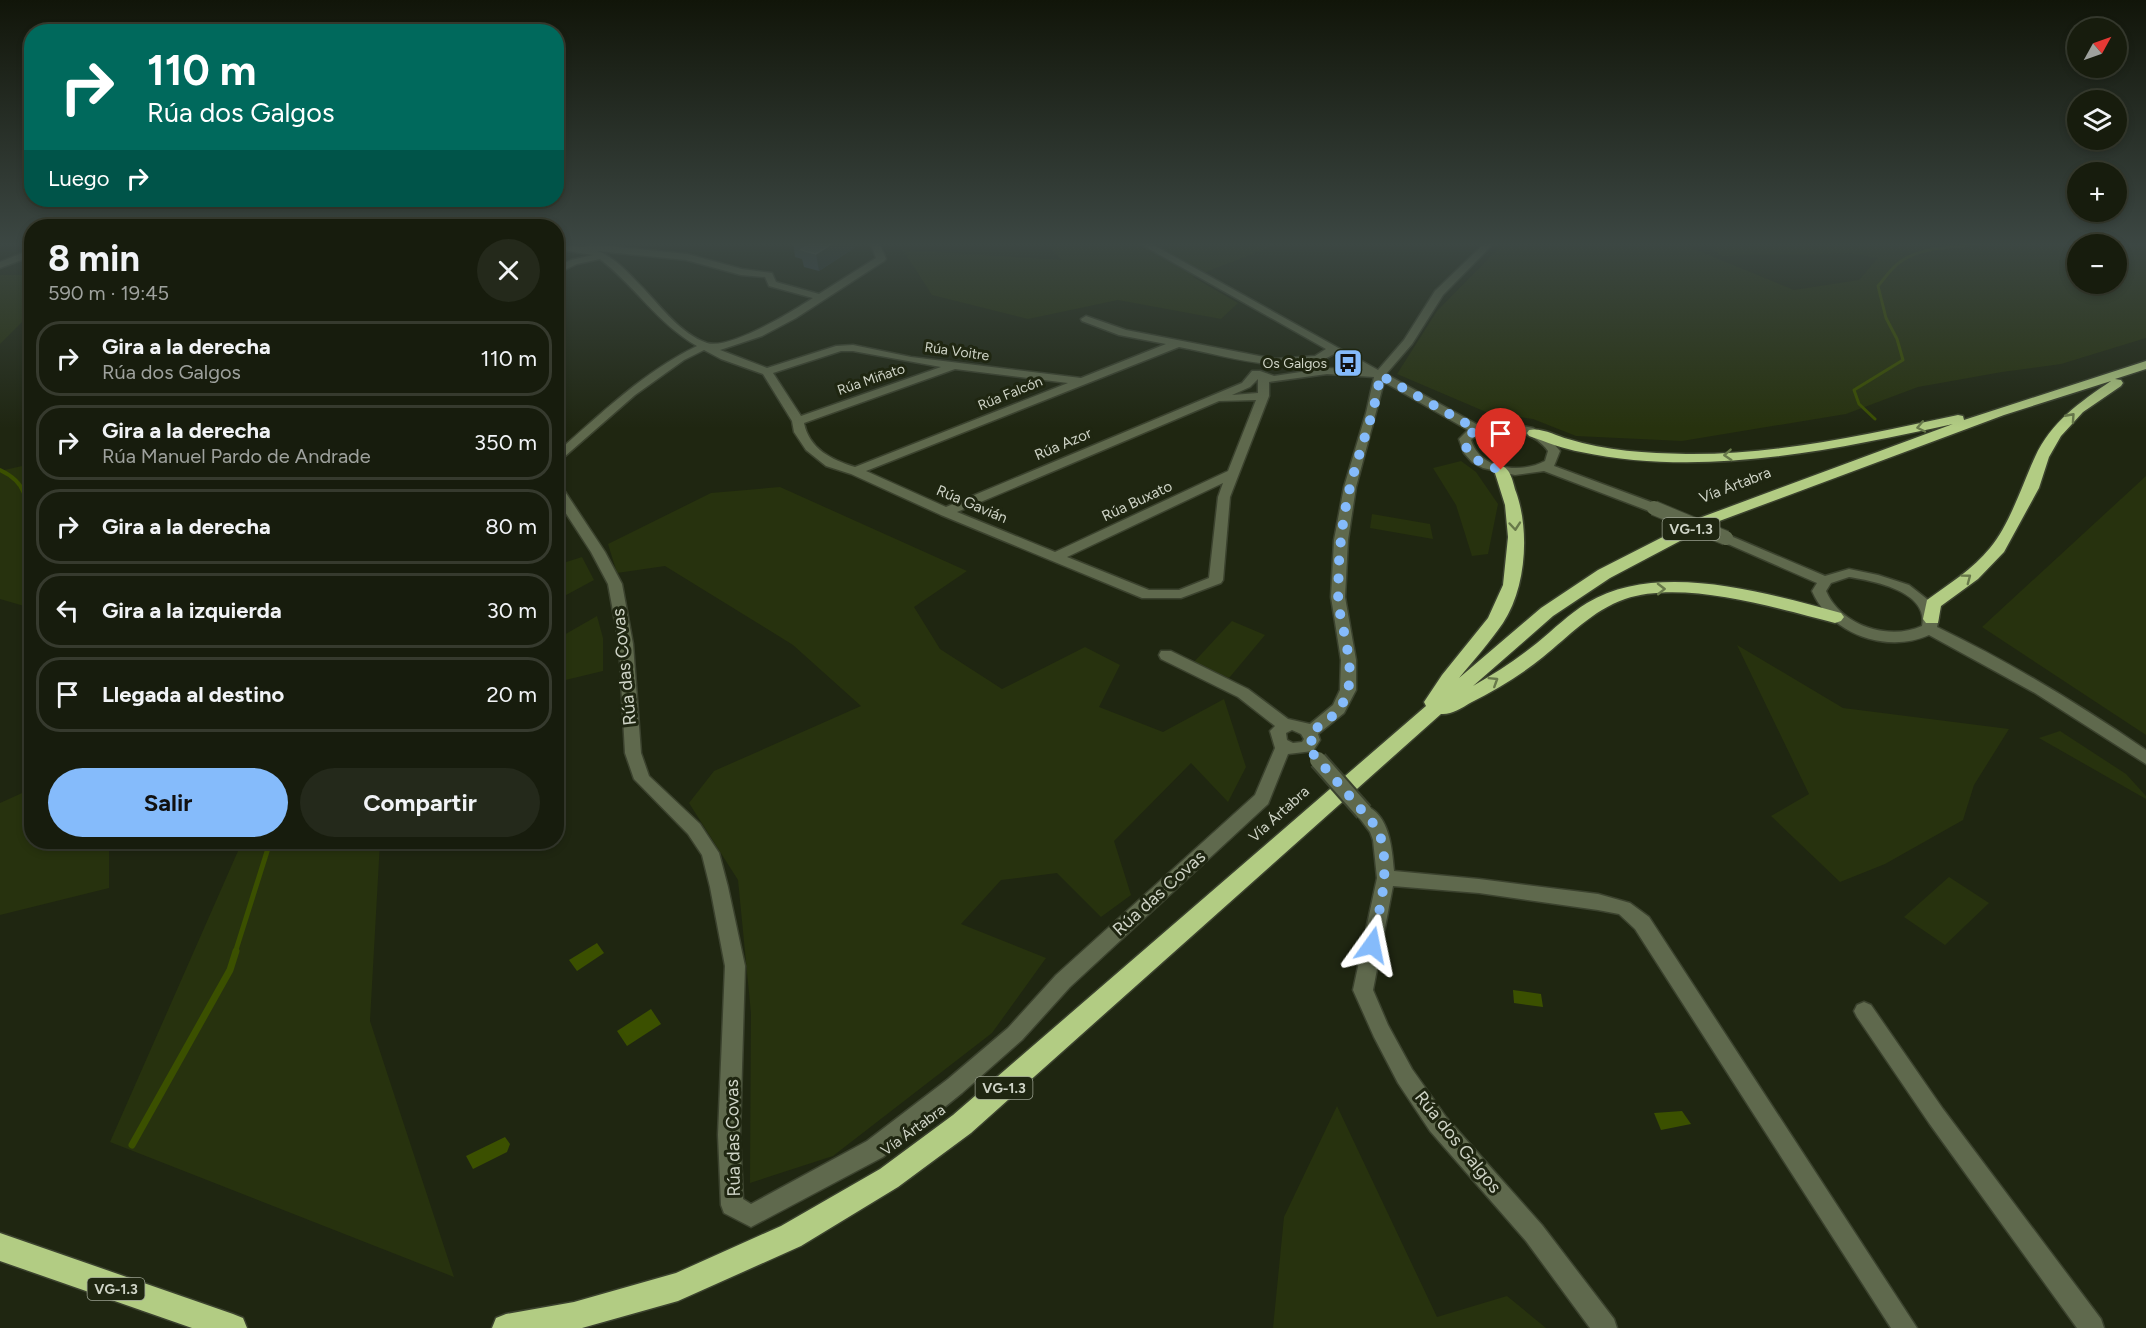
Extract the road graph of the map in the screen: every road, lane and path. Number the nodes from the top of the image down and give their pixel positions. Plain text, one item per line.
1 (653, 304) edge
2 (809, 304) edge
3 (1253, 304) edge
4 (1432, 304) edge
5 (1086, 320) dead end
6 (1177, 344) junction
7 (704, 346) junction
8 (1334, 349) junction
9 (1224, 353) junction
10 (1275, 362) junction
11 (954, 366) junction
12 (2146, 367) edge
13 (767, 372) junction
14 (1259, 374) junction
15 (1380, 375) junction
16 (1040, 377) junction
17 (1284, 378) junction
18 (1082, 381) junction
19 (1053, 392) junction
20 (1264, 394) junction
21 (1232, 398) junction
22 (1194, 407) junction
23 (1999, 412) junction
24 (1254, 416) junction
25 (798, 421) junction
26 (1476, 429) junction
27 (1534, 433) junction
28 (564, 453) edge
29 (1545, 467) junction
30 (1501, 470) junction
31 (855, 471) junction
32 (1232, 474) junction
33 (564, 499) edge
34 (946, 512) junction
35 (1056, 557) junction
36 (1823, 580) junction
37 (1835, 617) junction
38 (1931, 624) junction
39 (1166, 656) dead end
40 (1424, 717) junction
41 (1285, 725) junction
42 (1284, 746) junction
43 (1311, 746) junction
44 (2146, 758) edge
45 (1386, 878) junction
46 (1864, 1011) dead end
47 (0, 1247) edge
48 (233, 1328) edge
49 (506, 1328) edge
50 (1605, 1328) edge
51 (1905, 1328) edge
52 (2091, 1328) edge

1 - 7 street
2 - 7 street
3 - 8 street
4 - 15 street
5 - 6 street
6 - 9 street
6 - 18 street, Rúa Falcón
7 - 13 street
7 - 28 street
8 - 10 street
8 - 15 street
9 - 10 street
9 - 14 street
10 - 14 street, Rúa Azor
10 - 17 street
11 - 13 street, Rúa Voitre
11 - 16 street, Rúa Voitre
11 - 25 street, Rúa Miñato
12 - 23 highway, Vía Ártabra / VG-1.3
38 -> 12 highway
13 - 25 street, Rúa Gavián
14 - 17 street
14 - 20 street, Rúa Gavián
14 - 22 street, Rúa Azor
15 - 17 street
15 - 26 street
15 - 43 street
16 - 18 street, Rúa Voitre
16 - 19 street
17 - 20 street, Rúa Gavián
18 - 19 street, Rúa Falcón
19 - 31 street, Rúa Falcón
20 - 21 street, Rúa Azor
20 - 24 street, Rúa Gavián
21 - 22 street, Rúa Azor
21 - 24 street
22 - 34 street, Rúa Azor
23 -> 27 highway
23 - 40 highway, Vía Ártabra / VG-1.3
24 - 32 street, Rúa Gavián
25 - 31 street, Rúa Gavián
26 - 27 street
26 - 30 street
27 - 29 street
29 - 30 street
29 - 36 street, bridge
30 -> 40 highway
31 - 34 street, Rúa Gavián
32 - 35 street, Rúa Buxato
32 - 35 street, Rúa Gavián
33 - 42 street, Rúa das Covas
34 - 35 street, Rúa Gavián
36 - 37 street
36 - 38 street
37 - 38 street
40 -> 37 highway
38 - 44 street
39 - 41 street
40 - 49 highway, Vía Ártabra / VG-1.3
41 - 42 street
41 - 43 street
42 - 43 street
43 - 45 street, Rúa dos Galgos, bridge
45 - 50 street, Rúa dos Galgos
45 - 51 street
46 - 52 street
47 - 48 highway, VG-1.3

